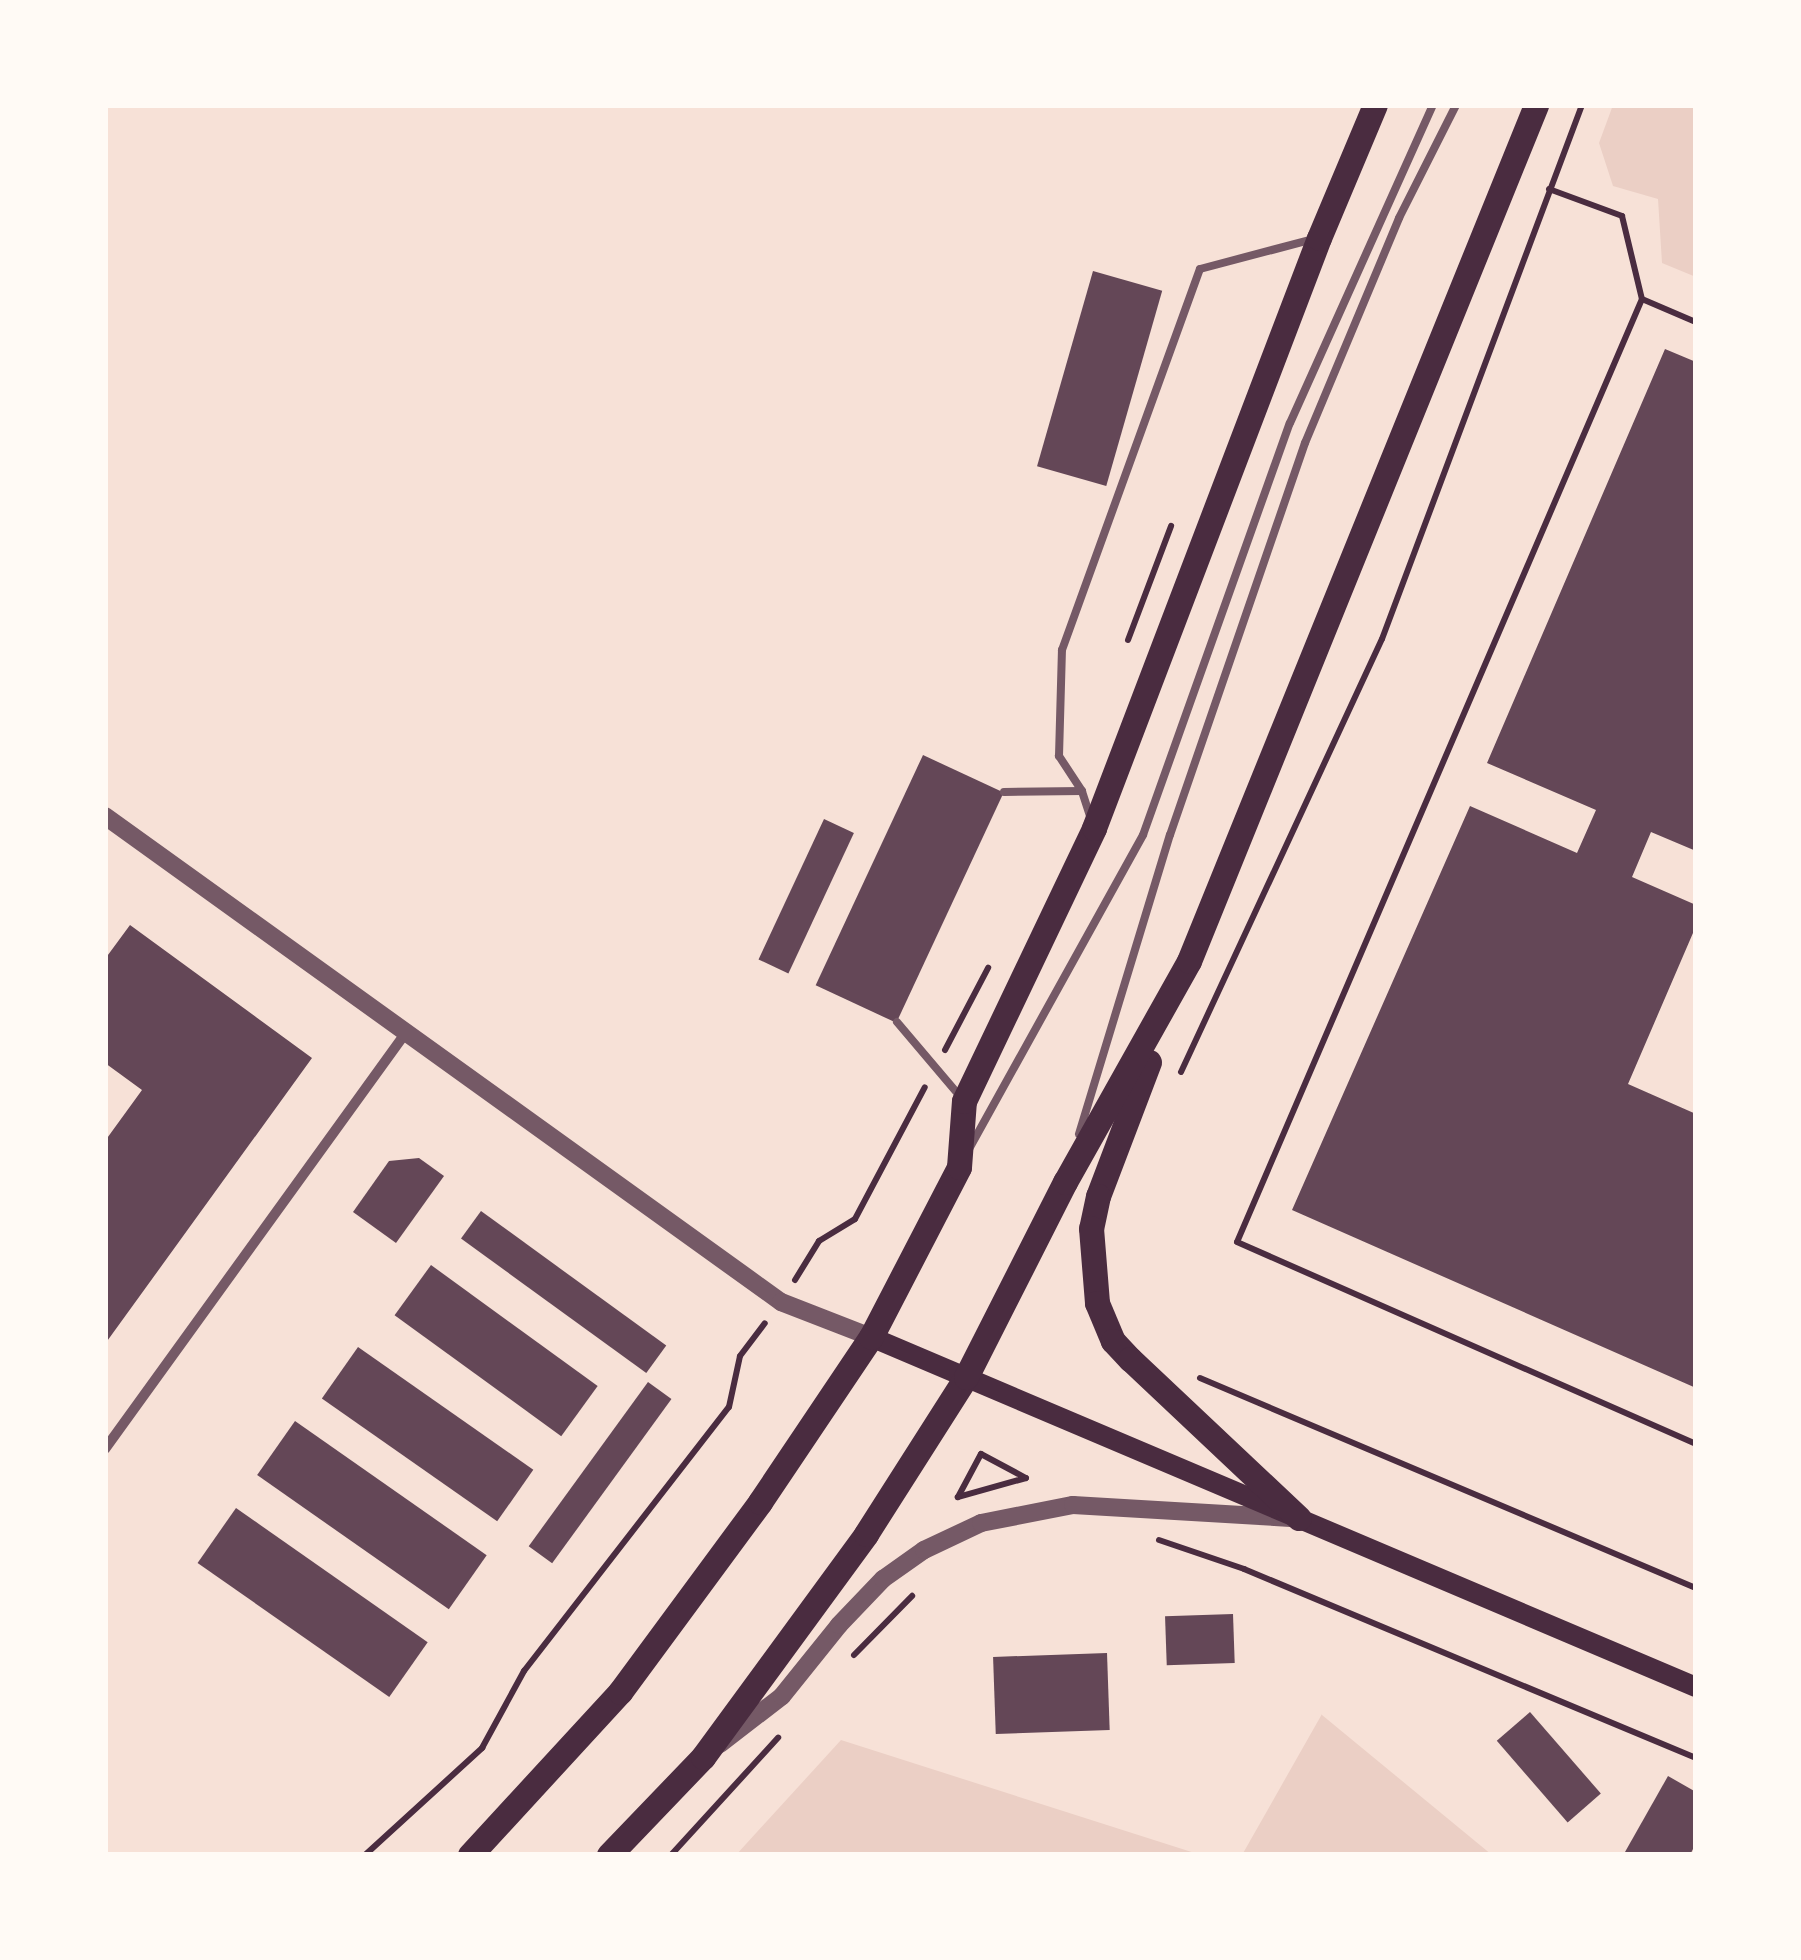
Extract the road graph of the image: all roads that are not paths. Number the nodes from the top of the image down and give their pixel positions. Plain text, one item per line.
1 (1375, 105) edge
2 (1434, 105) edge
3 (1456, 105) edge
4 (1536, 105) edge
5 (1319, 238) junction
6 (1082, 790) junction
7 (1004, 792) dead end
8 (105, 816) edge
9 (1094, 828) junction
10 (1190, 961) junction
11 (897, 1022) dead end
12 (407, 1031) junction
13 (964, 1101) junction
14 (960, 1167) junction
15 (1065, 1182) junction
16 (870, 1337) junction
17 (966, 1376) junction
18 (105, 1449) edge
19 (1299, 1518) junction
20 (1696, 1687) edge
21 (704, 1756) junction
22 (470, 1855) edge
23 (609, 1855) edge

1 - 5 main road
2 - 14 lane
3 - 15 lane
4 - 10 main road
5 - 6 lane
5 - 9 main road
6 - 7 lane
6 - 9 lane
8 - 12 street
9 - 13 main road
10 - 15 main road
10 - 19 main road
11 - 13 lane
12 - 16 street
12 - 18 street
13 - 14 main road
14 - 16 main road
15 - 17 main road
16 - 17 main road
16 - 22 main road
17 - 19 main road
17 - 21 main road
19 - 20 main road
19 - 21 street
21 - 23 main road

